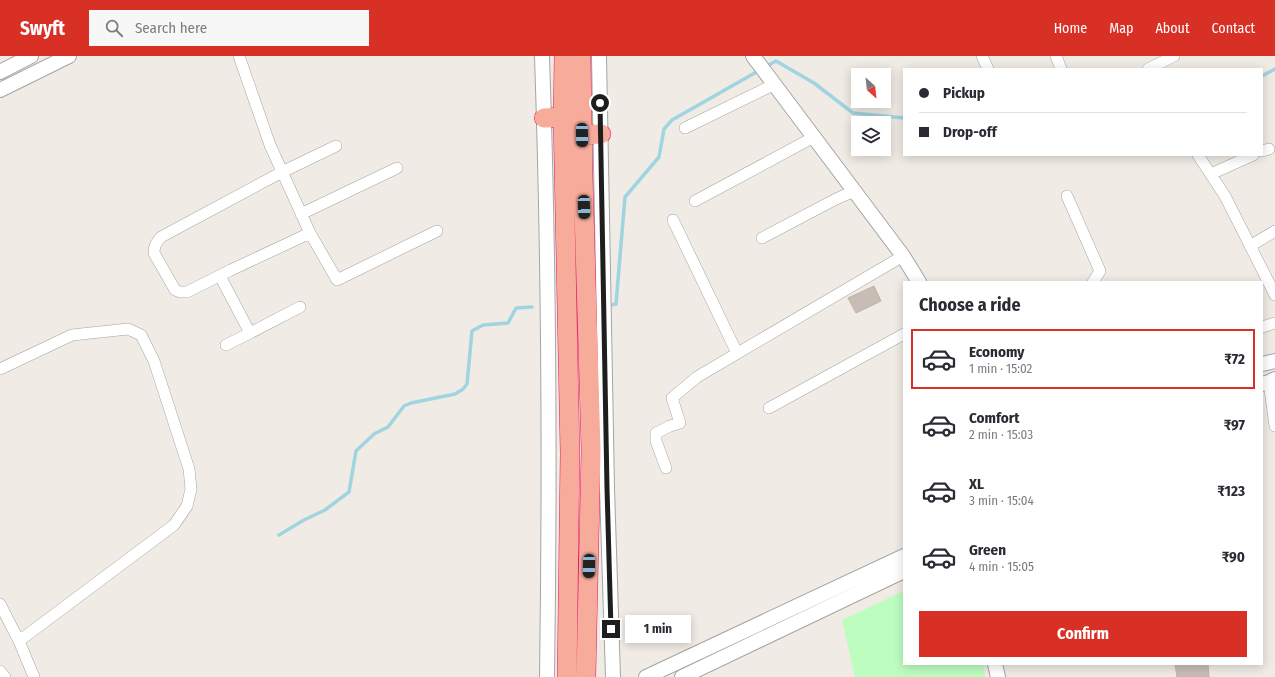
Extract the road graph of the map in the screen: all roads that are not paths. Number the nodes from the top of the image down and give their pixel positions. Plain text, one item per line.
1 (31, 56) edge
2 (69, 56) edge
3 (239, 56) edge
4 (542, 56) edge
5 (564, 56) edge
6 (581, 56) edge
7 (599, 56) edge
8 (982, 56) edge
9 (1056, 56) edge
10 (1174, 56) edge
11 (756, 59) edge
12 (988, 68) edge
13 (1062, 68) edge
14 (1150, 68) edge
15 (0, 72) edge
16 (773, 81) junction
17 (0, 90) edge
18 (563, 117) junction
19 (544, 118) junction
20 (685, 128) dead end
21 (601, 134) junction
22 (582, 135) junction
23 (814, 137) junction
24 (336, 146) dead end
25 (1199, 156) edge
26 (1251, 156) edge
27 (397, 168) dead end
28 (282, 172) junction
29 (1211, 174) junction
30 (574, 176) junction
31 (854, 191) junction
32 (1067, 196) dead end
33 (695, 201) dead end
34 (302, 214) junction
35 (673, 220) dead end
36 (437, 231) dead end
37 (1275, 231) edge
38 (310, 233) junction
39 (762, 238) dead end
40 (1250, 246) junction
41 (903, 256) junction
42 (220, 276) junction
43 (918, 281) edge
44 (1094, 281) edge
45 (1275, 295) edge
46 (300, 307) dead end
47 (1275, 323) edge
48 (1263, 327) edge
49 (250, 334) junction
50 (903, 335) edge
51 (226, 345) dead end
52 (736, 353) junction
53 (1275, 360) edge
54 (1263, 364) edge
55 (0, 369) edge
56 (1269, 382) edge
57 (769, 408) dead end
58 (1275, 426) edge
59 (666, 468) dead end
60 (903, 556) edge
61 (903, 572) edge
62 (0, 604) edge
63 (19, 641) junction
64 (995, 665) edge
65 (0, 671) edge
66 (5, 677) edge
67 (34, 677) edge
68 (547, 677) edge
69 (567, 677) edge
70 (586, 677) edge
71 (613, 677) edge
72 (646, 677) edge
73 (682, 677) edge
74 (998, 677) edge

1 - 15 street
2 - 17 street
3 - 28 street
4 - 19 street
5 - 18 highway
6 - 22 highway
7 - 21 street
8 - 12 street
9 - 13 street
10 - 14 street
11 - 16 street
16 - 20 street
16 - 23 street
18 - 19 highway
18 - 30 highway
19 - 68 street
21 - 22 highway
21 - 71 street
22 - 30 highway
23 - 31 street
23 - 33 street
24 - 28 street
25 - 29 street
26 - 29 street
27 - 34 street
28 - 34 street
28 - 42 street
29 - 40 street
30 - 69 highway
30 - 70 highway
31 - 39 street
31 - 41 street
32 - 44 street
34 - 38 street
35 - 52 street
36 - 38 street
37 - 40 street
38 - 42 street
40 - 45 street
41 - 43 street
41 - 52 street
42 - 49 street
46 - 49 street
47 - 48 street
49 - 51 street
50 - 57 street
52 - 59 street
53 - 54 street
55 - 63 street
56 - 58 street
60 - 72 street
61 - 73 street
62 - 63 street
63 - 67 street
64 - 74 street
65 - 66 street

